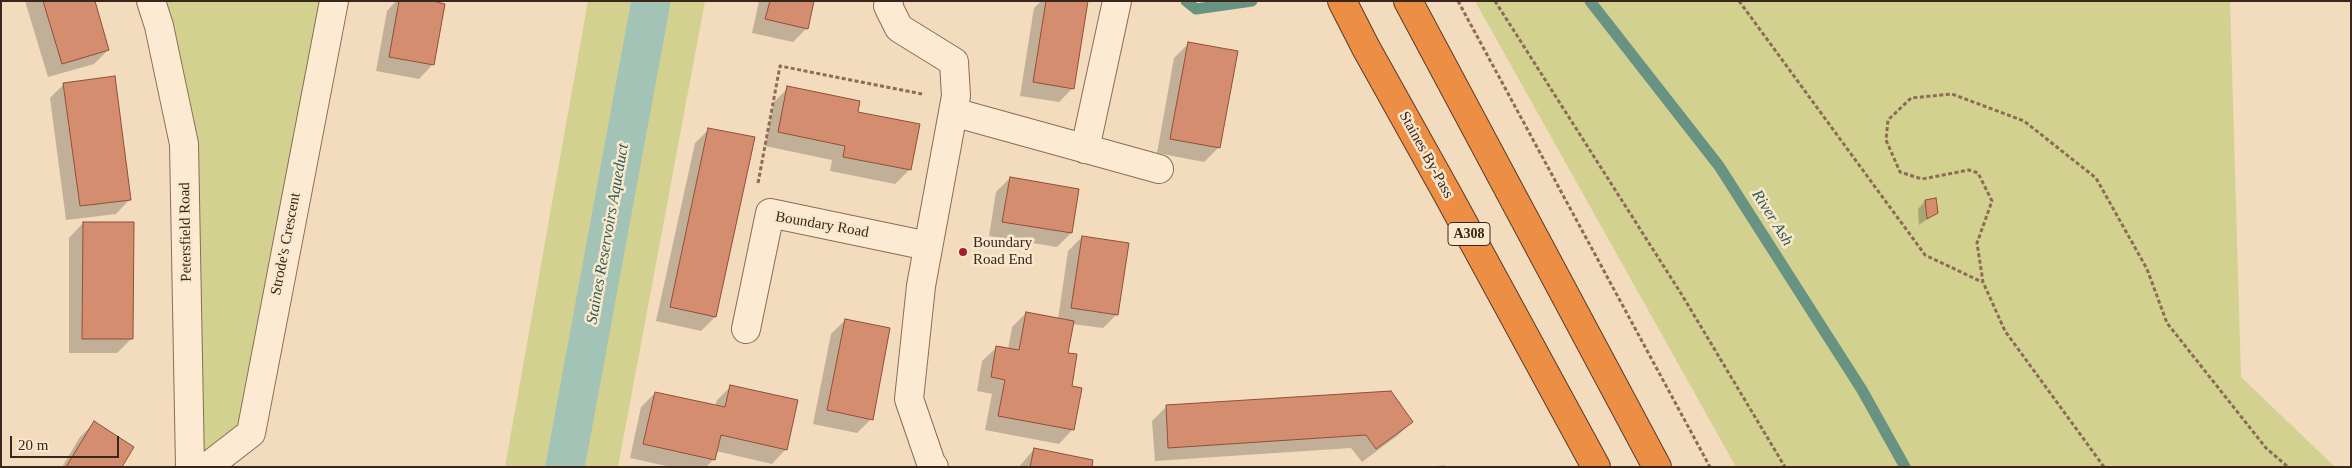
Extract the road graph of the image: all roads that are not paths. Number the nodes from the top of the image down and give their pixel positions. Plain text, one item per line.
1 (151, 1) edge
2 (334, 1) edge
3 (889, 1) edge
4 (1117, 1) edge
5 (1342, 1) edge
6 (1408, 1) edge
7 (954, 106) junction
8 (1085, 149) junction
9 (1159, 169) dead end
10 (928, 246) junction
11 (746, 329) dead end
12 (190, 467) edge
13 (207, 467) edge
14 (934, 467) edge
15 (1596, 467) edge
16 (1657, 467) edge

1 - 12 street, Petersfield Road
2 - 13 street, Strode's Crescent
3 - 7 street
4 - 8 street
5 - 15 highway, Staines By-Pass / A308
6 - 16 highway
7 - 8 street
7 - 10 street
8 - 9 street
10 - 11 street, Boundary Road
10 - 14 street

